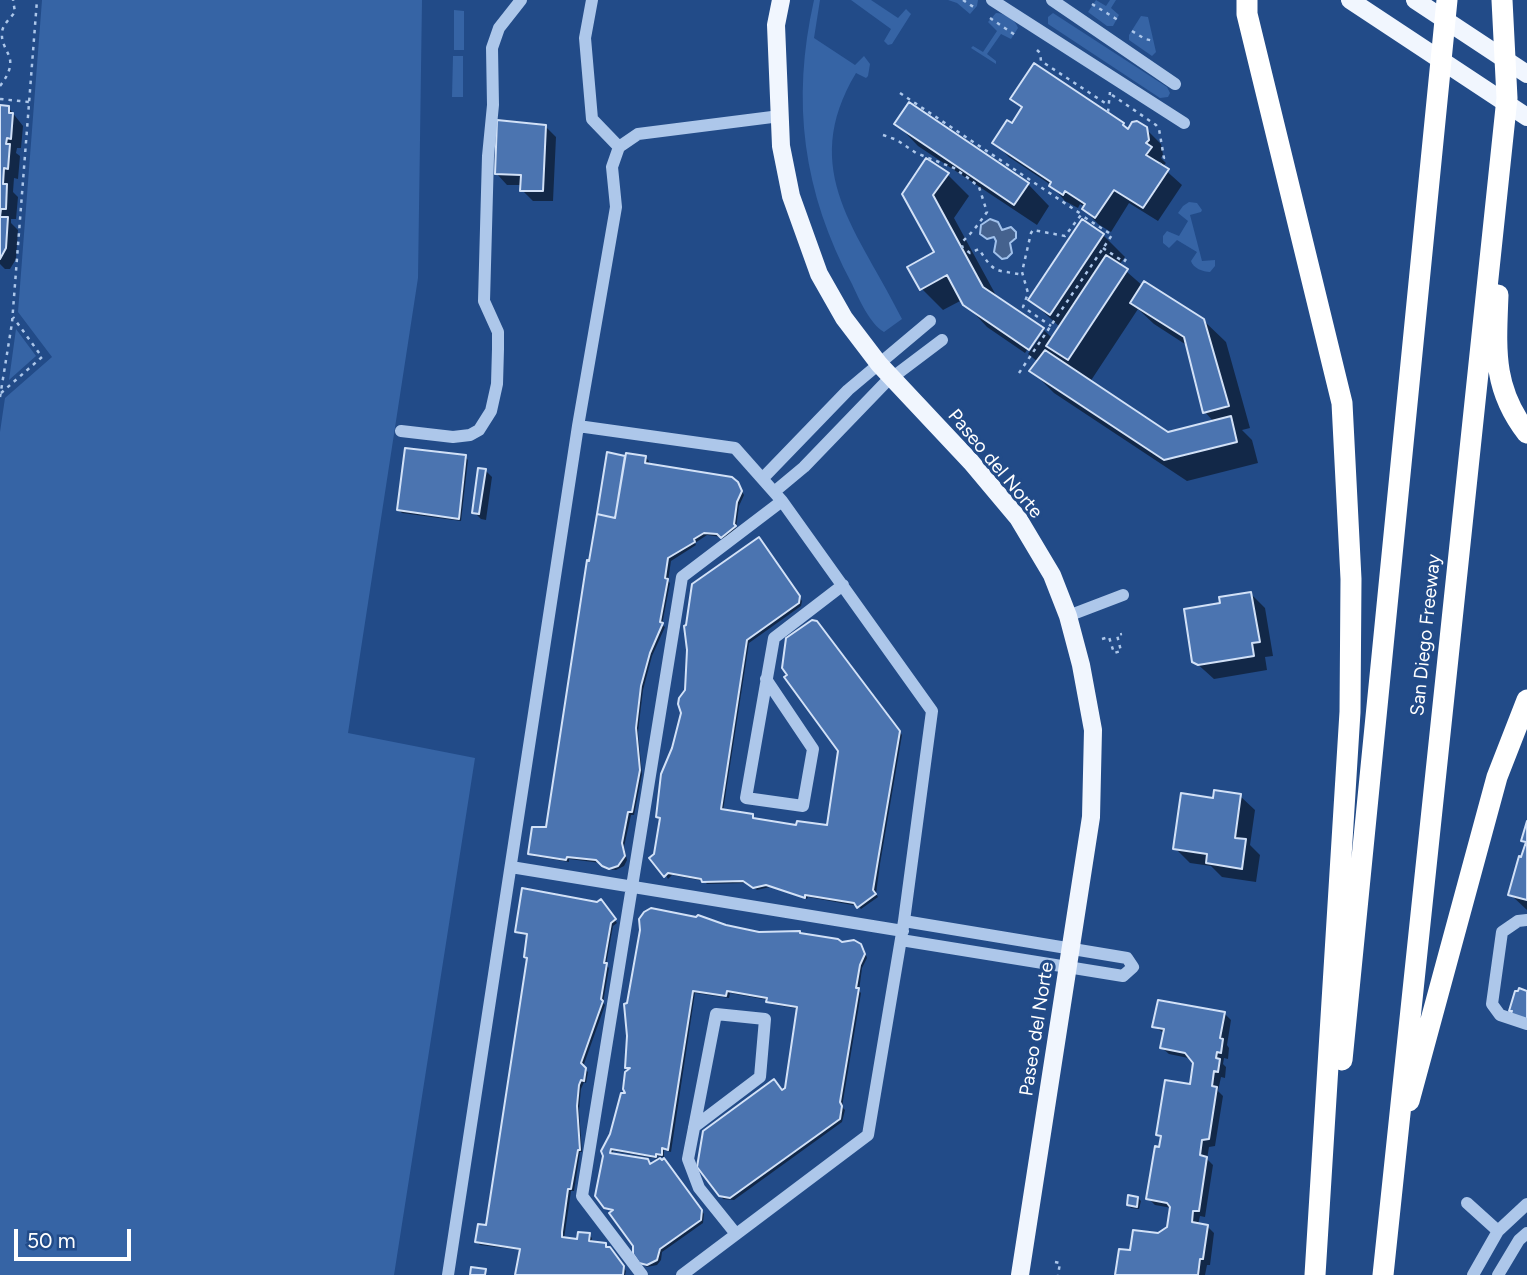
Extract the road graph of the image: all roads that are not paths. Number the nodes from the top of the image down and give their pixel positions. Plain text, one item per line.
1 (521, 0) edge
2 (592, 0) edge
3 (781, 0) edge
4 (992, 0) edge
5 (1052, 0) edge
6 (1247, 0) edge
7 (1350, 0) edge
8 (1415, 0) edge
9 (1447, 0) edge
10 (1502, 0) edge
11 (1527, 74) edge
12 (1175, 84) dead end
13 (780, 116) junction
14 (1527, 117) edge
15 (1184, 123) dead end
16 (619, 147) junction
17 (1499, 176) junction
18 (930, 321) dead end
19 (942, 340) dead end
20 (879, 364) junction
21 (891, 379) junction
22 (578, 425) junction
23 (401, 431) dead end
24 (1527, 433) edge
25 (763, 478) junction
26 (778, 497) junction
27 (843, 586) junction
28 (1123, 595) dead end
29 (1068, 617) junction
30 (766, 679) junction
31 (1527, 700) edge
32 (511, 867) junction
33 (633, 887) junction
34 (1527, 920) edge
35 (903, 931) junction
36 (1071, 948) junction
37 (1068, 967) junction
38 (1527, 1024) edge
39 (694, 1127) junction
40 (1393, 1160) junction
41 (1467, 1203) dead end
42 (1527, 1204) edge
43 (1498, 1231) junction
44 (1527, 1233) edge
45 (736, 1234) junction
46 (448, 1275) edge
47 (642, 1275) edge
48 (682, 1275) edge
49 (1020, 1275) edge
50 (1315, 1275) edge
51 (1321, 1275) edge
52 (1382, 1275) edge
53 (1473, 1275) edge
54 (1498, 1275) edge

1 - 23 street
2 - 16 street
3 - 13 main road, Paseo del Norte
4 - 15 street
5 - 12 street
6 - 50 highway
7 - 14 main road
8 - 11 main road
9 - 51 highway
10 - 17 highway, San Diego Freeway
13 - 16 street
13 - 20 main road, Paseo del Norte
16 - 22 street
17 - 24 highway
17 - 40 highway, San Diego Freeway
18 - 20 street
19 - 21 street
20 - 21 main road, Paseo del Norte
20 - 25 street
21 - 26 street
21 - 29 main road, Paseo del Norte
22 - 25 street
22 - 32 street
25 - 26 street
26 - 27 street
26 - 33 street
27 - 30 street
27 - 35 street
28 - 29 street
29 - 36 main road, Paseo del Norte
30 - 30 street
31 - 40 highway
32 - 33 street
32 - 46 street
33 - 35 street
33 - 47 street
34 - 38 street
35 - 36 street
35 - 37 street
35 - 45 street
36 - 37 main road, Paseo del Norte
36 - 37 street
37 - 49 main road, Paseo del Norte
39 - 39 street
39 - 45 street
40 - 52 highway, San Diego Freeway
41 - 43 street
42 - 43 street
43 - 53 street
44 - 54 street
45 - 48 street

